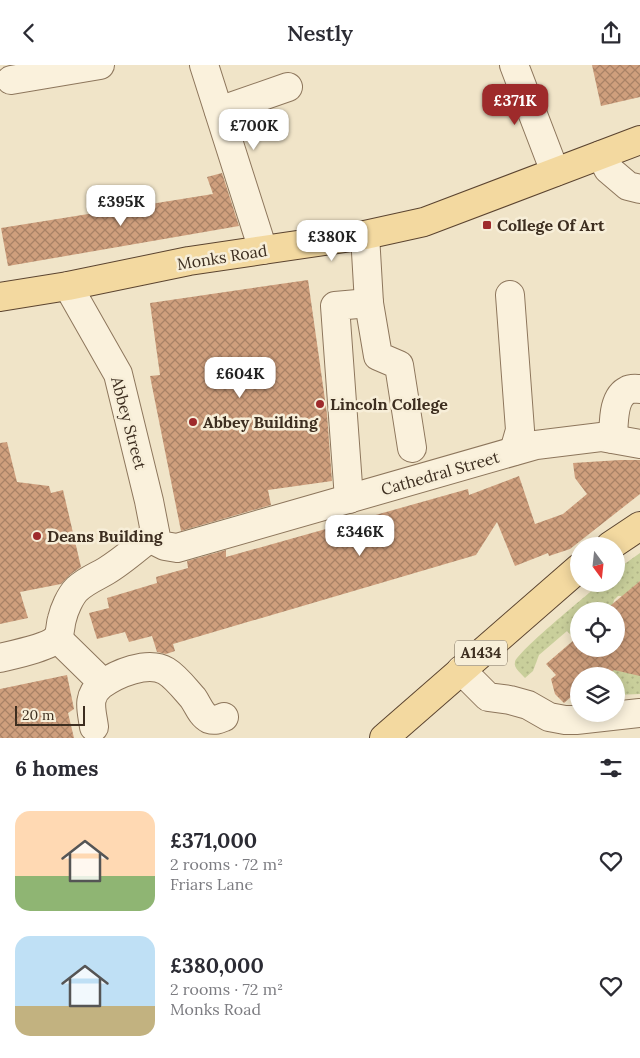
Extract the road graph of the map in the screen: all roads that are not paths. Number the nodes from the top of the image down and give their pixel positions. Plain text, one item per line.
1 (100, 65) edge
2 (204, 65) edge
3 (514, 65) edge
4 (11, 80) dead end
5 (288, 87) dead end
6 (219, 111) junction
7 (640, 140) edge
8 (601, 155) junction
9 (555, 173) junction
10 (640, 189) edge
11 (365, 235) junction
12 (263, 250) junction
13 (68, 286) junction
14 (510, 295) dead end
15 (0, 297) edge
16 (369, 303) junction
17 (640, 389) edge
18 (613, 439) junction
19 (640, 444) edge
20 (412, 448) dead end
21 (514, 451) junction
22 (349, 499) junction
23 (640, 526) edge
24 (624, 537) edge
25 (156, 538) junction
26 (570, 576) edge
27 (57, 638) junction
28 (0, 659) edge
29 (461, 670) junction
30 (103, 683) junction
31 (640, 713) edge
32 (224, 717) dead end
33 (94, 727) dead end
34 (384, 738) edge

1 - 4 street
2 - 6 street
3 - 9 street
5 - 6 street
6 - 12 street
7 - 8 main road, Monks Road
8 - 9 main road, Monks Road
8 - 10 street
9 - 11 main road, Monks Road
11 - 12 main road, Monks Road
11 - 16 street
12 - 13 main road, Monks Road
13 - 15 main road, Monks Road
13 - 25 street, Abbey Street
14 - 21 street
16 - 20 street
16 - 22 street
17 - 18 street
18 - 19 street, Cathedral Street
18 - 21 street, Cathedral Street
21 - 22 street, Cathedral Street
22 - 25 street, Cathedral Street
23 - 24 main road
25 - 27 street
26 - 29 main road, A1434
27 - 28 street
27 - 30 street
29 - 31 street
29 - 34 main road, A1434
30 - 32 street
30 - 33 street

